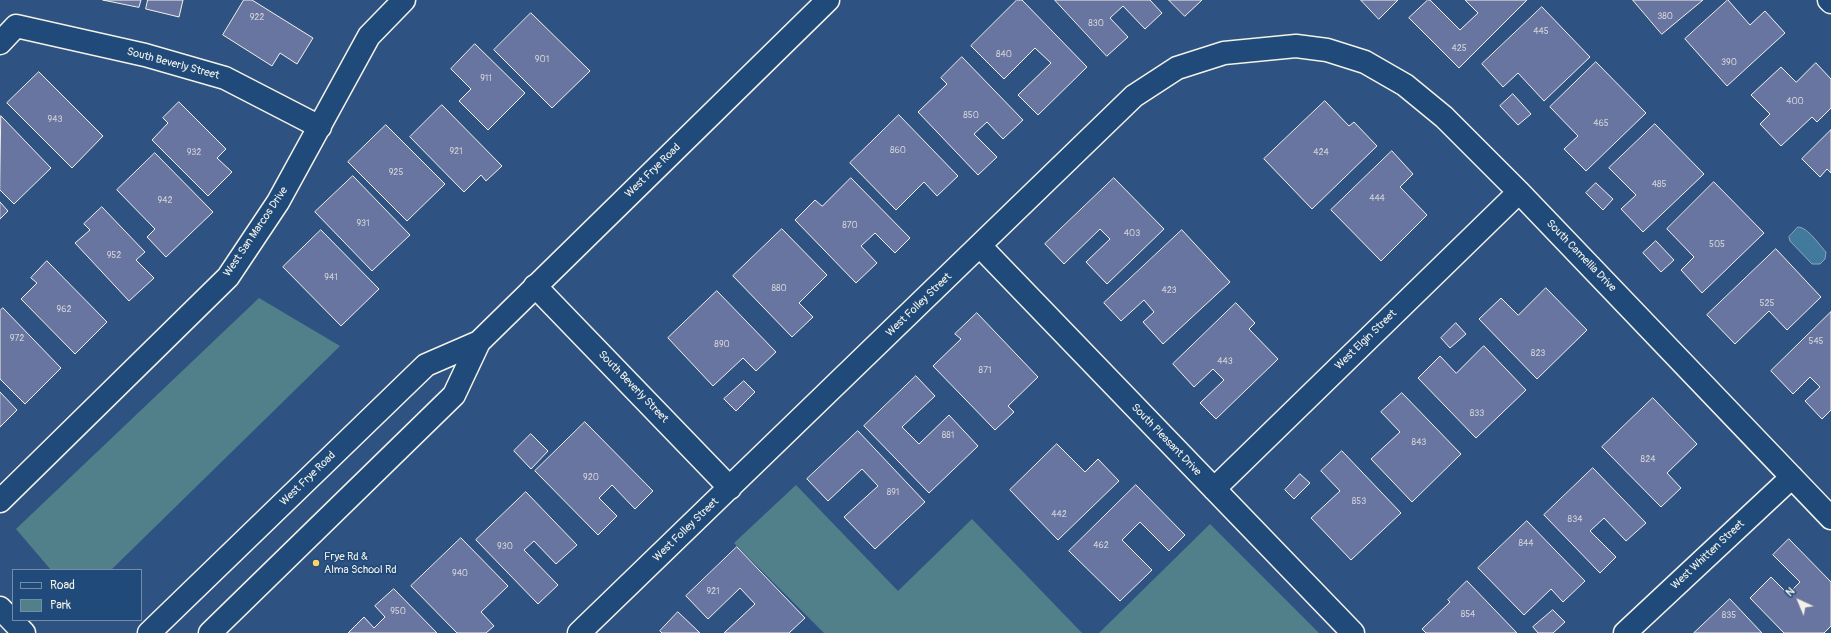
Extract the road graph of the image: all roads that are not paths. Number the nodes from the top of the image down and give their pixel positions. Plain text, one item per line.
1 (404, 0) edge
2 (828, 0) edge
3 (0, 43) edge
4 (1296, 46) joint
5 (320, 127) junction
6 (1519, 192) junction
7 (980, 246) junction
8 (535, 286) junction
9 (479, 342) junction
10 (1792, 477) junction
11 (730, 488) junction
12 (1214, 489) junction
13 (0, 501) edge
14 (1831, 518) edge
15 (0, 608) edge
16 (12, 620) edge
17 (12, 621) edge
18 (24, 633) edge
19 (149, 633) edge
20 (210, 633) edge
21 (579, 633) edge
22 (1354, 633) edge
23 (1626, 633) edge

1 - 5 street, West San Marcos Drive
2 - 8 street, West Frye Road
3 - 5 street, South Beverly Street
4 - 6 street, South Camellia Drive
4 - 7 street, West Folley Street
5 - 13 street, West San Marcos Drive
6 - 10 street, South Camellia Drive
6 - 12 street, West Elgin Street
7 - 11 street, West Folley Street
7 - 12 street, South Pleasant Drive
8 - 9 street, West Frye Road
8 - 11 street, South Beverly Street
9 - 19 street, West Frye Road
9 - 20 street, West Frye Road
10 - 14 street, South Camellia Drive
10 - 23 street, West Whitten Street
11 - 21 street, West Folley Street
12 - 22 street, South Pleasant Drive
15 - 16 street
17 - 18 street

